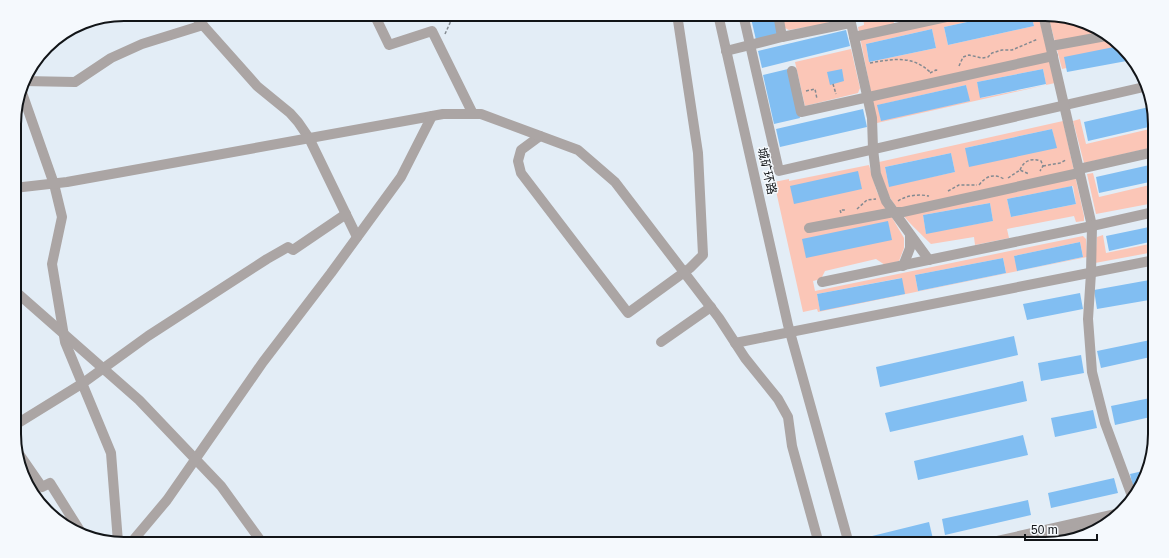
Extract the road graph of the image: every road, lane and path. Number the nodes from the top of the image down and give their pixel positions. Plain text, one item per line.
1 (199, 21) edge
2 (377, 21) edge
3 (451, 21) edge
4 (678, 21) edge
5 (720, 21) edge
6 (745, 21) edge
7 (779, 21) edge
8 (839, 21) edge
9 (851, 21) edge
10 (929, 21) edge
11 (1045, 21) edge
12 (203, 25) junction
13 (1048, 36) junction
14 (782, 37) junction
15 (1100, 37) edge
16 (854, 38) junction
17 (439, 45) junction
18 (750, 45) junction
19 (1051, 46) junction
20 (726, 51) junction
21 (1053, 56) junction
22 (860, 65) junction
23 (959, 67) dead end
24 (792, 71) dead end
25 (940, 71) dead end
26 (930, 72) junction
27 (31, 81) edge
28 (926, 84) junction
29 (1141, 88) edge
30 (797, 93) junction
31 (867, 96) junction
32 (25, 98) edge
33 (1064, 105) junction
34 (819, 108) junction
35 (473, 114) junction
36 (432, 116) junction
37 (540, 136) junction
38 (309, 138) junction
39 (873, 149) junction
40 (1075, 151) junction
41 (1148, 154) edge
42 (1043, 166) junction
43 (1020, 170) junction
44 (1079, 171) junction
45 (1029, 174) dead end
46 (1035, 174) dead end
47 (1006, 179) junction
48 (1000, 183) dead end
49 (54, 184) junction
50 (979, 185) dead end
51 (21, 187) edge
52 (934, 197) dead end
53 (890, 206) junction
54 (846, 210) dead end
55 (852, 210) dead end
56 (1148, 213) edge
57 (346, 214) junction
58 (842, 221) junction
59 (1092, 226) junction
60 (809, 228) dead end
61 (910, 235) junction
62 (357, 237) junction
63 (929, 260) junction
64 (1148, 261) edge
65 (903, 266) junction
66 (684, 272) junction
67 (1091, 272) junction
68 (822, 282) dead end
69 (21, 296) edge
70 (711, 307) junction
71 (791, 332) junction
72 (64, 334) junction
73 (662, 342) dead end
74 (735, 343) junction
75 (103, 369) junction
76 (83, 383) junction
77 (21, 421) edge
78 (195, 459) junction
79 (26, 465) edge
80 (1130, 491) edge
81 (1108, 516) edge
82 (76, 525) edge
83 (1083, 530) edge
84 (117, 536) edge
85 (136, 537) edge
86 (258, 537) edge
87 (817, 537) edge
88 (847, 537) edge
89 (1015, 537) edge
90 (1050, 537) edge

1 - 12 street
2 - 17 street
3 - 17 path
4 - 66 street
5 - 20 street, 城矿环路
6 - 18 street
7 - 14 street
8 - 14 street
9 - 16 street
10 - 16 street
11 - 13 street
12 - 27 street
12 - 38 street
13 - 19 street
13 - 23 path
14 - 18 street
15 - 19 street
16 - 22 street
17 - 35 street
18 - 20 street
18 - 39 street
19 - 21 street
20 - 71 street, 城矿环路
21 - 28 street
21 - 33 street
22 - 26 path
22 - 31 street
24 - 30 street
25 - 26 path
26 - 28 path
28 - 31 street
29 - 33 street
30 - 34 path
30 - 34 street
31 - 34 street
31 - 39 street
32 - 49 street
33 - 39 street
33 - 40 street
35 - 36 street
35 - 37 street
36 - 38 street
36 - 62 street
37 - 66 street
37 - 66 street
38 - 49 street
38 - 57 street
39 - 53 street
40 - 42 path
40 - 44 street
41 - 44 street
42 - 43 path
42 - 46 path
43 - 45 path
43 - 47 path
44 - 53 street
44 - 59 street
47 - 48 path
47 - 50 path
49 - 51 street
49 - 72 street
52 - 53 path
53 - 55 path
53 - 58 street
53 - 61 street
54 - 58 path
56 - 59 street
57 - 62 street
57 - 75 street
58 - 60 street
59 - 63 street
59 - 67 street
61 - 63 street
61 - 65 street
62 - 78 street
63 - 65 street
64 - 67 street
65 - 68 street
66 - 70 street
67 - 71 street
67 - 80 street
69 - 72 street
70 - 73 street
70 - 74 street
71 - 74 street
71 - 88 street, 城矿环路
72 - 75 street
72 - 76 street
74 - 87 street
75 - 76 street
75 - 78 street
76 - 77 street
76 - 84 street
78 - 85 street
78 - 86 street
79 - 82 street
81 - 89 street
83 - 90 street

